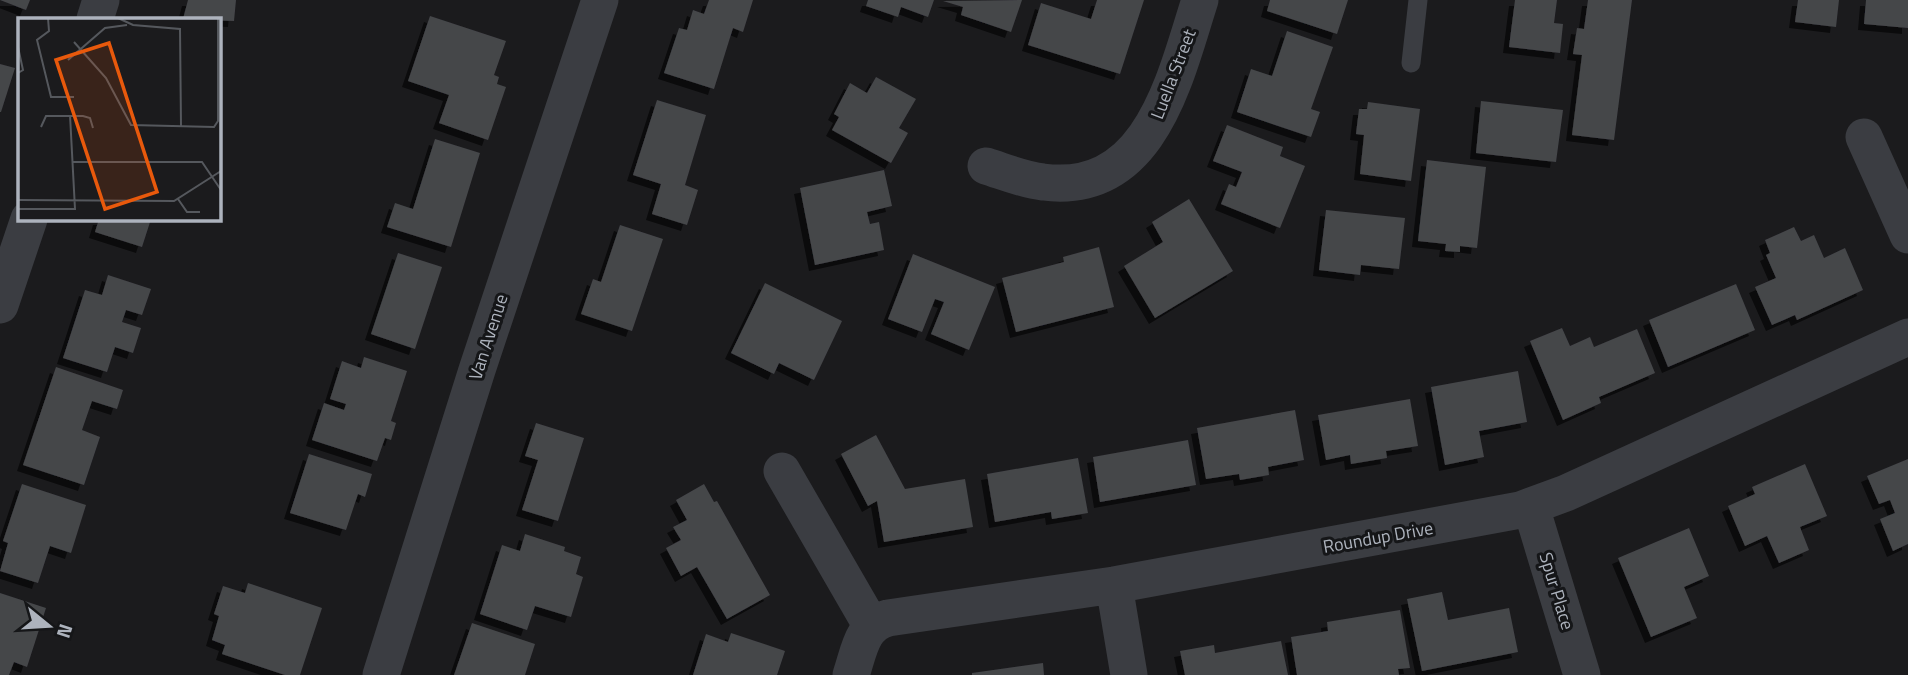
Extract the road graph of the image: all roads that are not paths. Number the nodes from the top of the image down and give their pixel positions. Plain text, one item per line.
1 (101, 0) edge
2 (600, 0) edge
3 (1200, 0) edge
4 (1418, 0) edge
5 (95, 18) edge
6 (1411, 63) dead end
7 (1864, 137) dead end
8 (986, 166) dead end
9 (29, 220) edge
10 (1908, 236) edge
11 (0, 304) edge
12 (1908, 337) edge
13 (782, 471) dead end
14 (1531, 506) junction
15 (1114, 585) junction
16 (871, 625) junction
17 (381, 675) edge
18 (851, 675) edge
19 (1129, 675) edge
20 (1583, 675) edge

1 - 5 street
2 - 17 street, Van Avenue
3 - 8 street, Luella Street
4 - 6 lane
7 - 10 street
9 - 11 street
12 - 14 street, Roundup Drive
13 - 16 street
14 - 15 street, Roundup Drive
14 - 20 street, Spur Place
15 - 16 street, Roundup Drive
15 - 19 street
16 - 18 street

